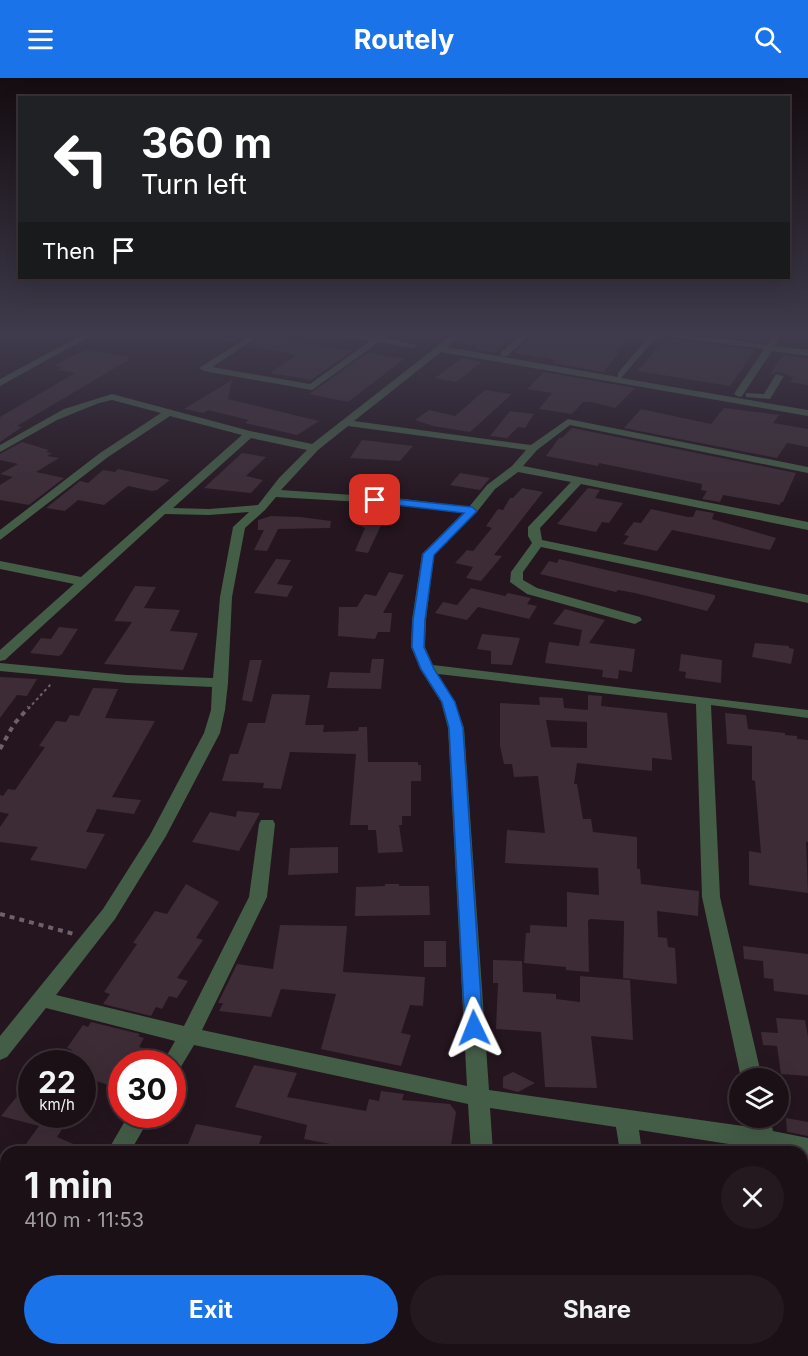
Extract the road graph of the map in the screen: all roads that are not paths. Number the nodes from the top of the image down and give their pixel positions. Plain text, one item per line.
1 (383, 394) edge
2 (697, 394) edge
3 (739, 394) edge
4 (769, 394) edge
5 (168, 413) junction
6 (808, 413) edge
7 (345, 423) junction
8 (249, 434) junction
9 (314, 448) junction
10 (533, 448) junction
11 (0, 449) edge
12 (516, 468) junction
13 (808, 470) edge
14 (577, 482) junction
15 (273, 493) junction
16 (261, 508) junction
17 (164, 511) junction
18 (472, 511) junction
19 (808, 526) edge
20 (0, 536) edge
21 (538, 543) junction
22 (0, 565) edge
23 (85, 582) junction
24 (808, 599) edge
25 (635, 620) dead end
26 (0, 657) edge
27 (0, 667) edge
28 (427, 669) junction
29 (221, 683) junction
30 (703, 699) junction
31 (808, 714) edge
32 (267, 824) dead end
33 (42, 999) junction
34 (189, 1036) junction
35 (180, 1050) edge
36 (0, 1051) edge
37 (749, 1068) edge
38 (477, 1097) junction
39 (626, 1118) junction
40 (729, 1126) edge
41 (133, 1128) edge
42 (762, 1128) edge
43 (122, 1146) edge
44 (481, 1146) edge
45 (630, 1146) edge
46 (803, 1146) edge

1 - 7 street
2 - 6 street
3 - 4 street
5 - 8 street
5 - 11 street
5 - 20 street
7 - 9 street
7 - 10 street
8 - 9 street
8 - 17 street
9 - 15 street
10 - 12 street
10 - 13 street
12 - 14 street
12 - 18 street
14 - 19 street
14 - 21 street
15 - 16 street
15 - 18 street
16 - 17 street
16 - 29 street
17 - 23 street
18 - 28 street
21 - 24 street
21 - 25 street
22 - 23 street
23 - 26 street
27 - 29 street
28 - 30 street
28 - 38 street
29 - 33 street
30 - 31 street
30 - 37 street
32 - 34 street
33 - 34 street
33 - 36 street
34 - 35 street
34 - 38 street
38 - 39 street
38 - 44 street
39 - 40 street
39 - 45 street
41 - 43 street
42 - 46 street

